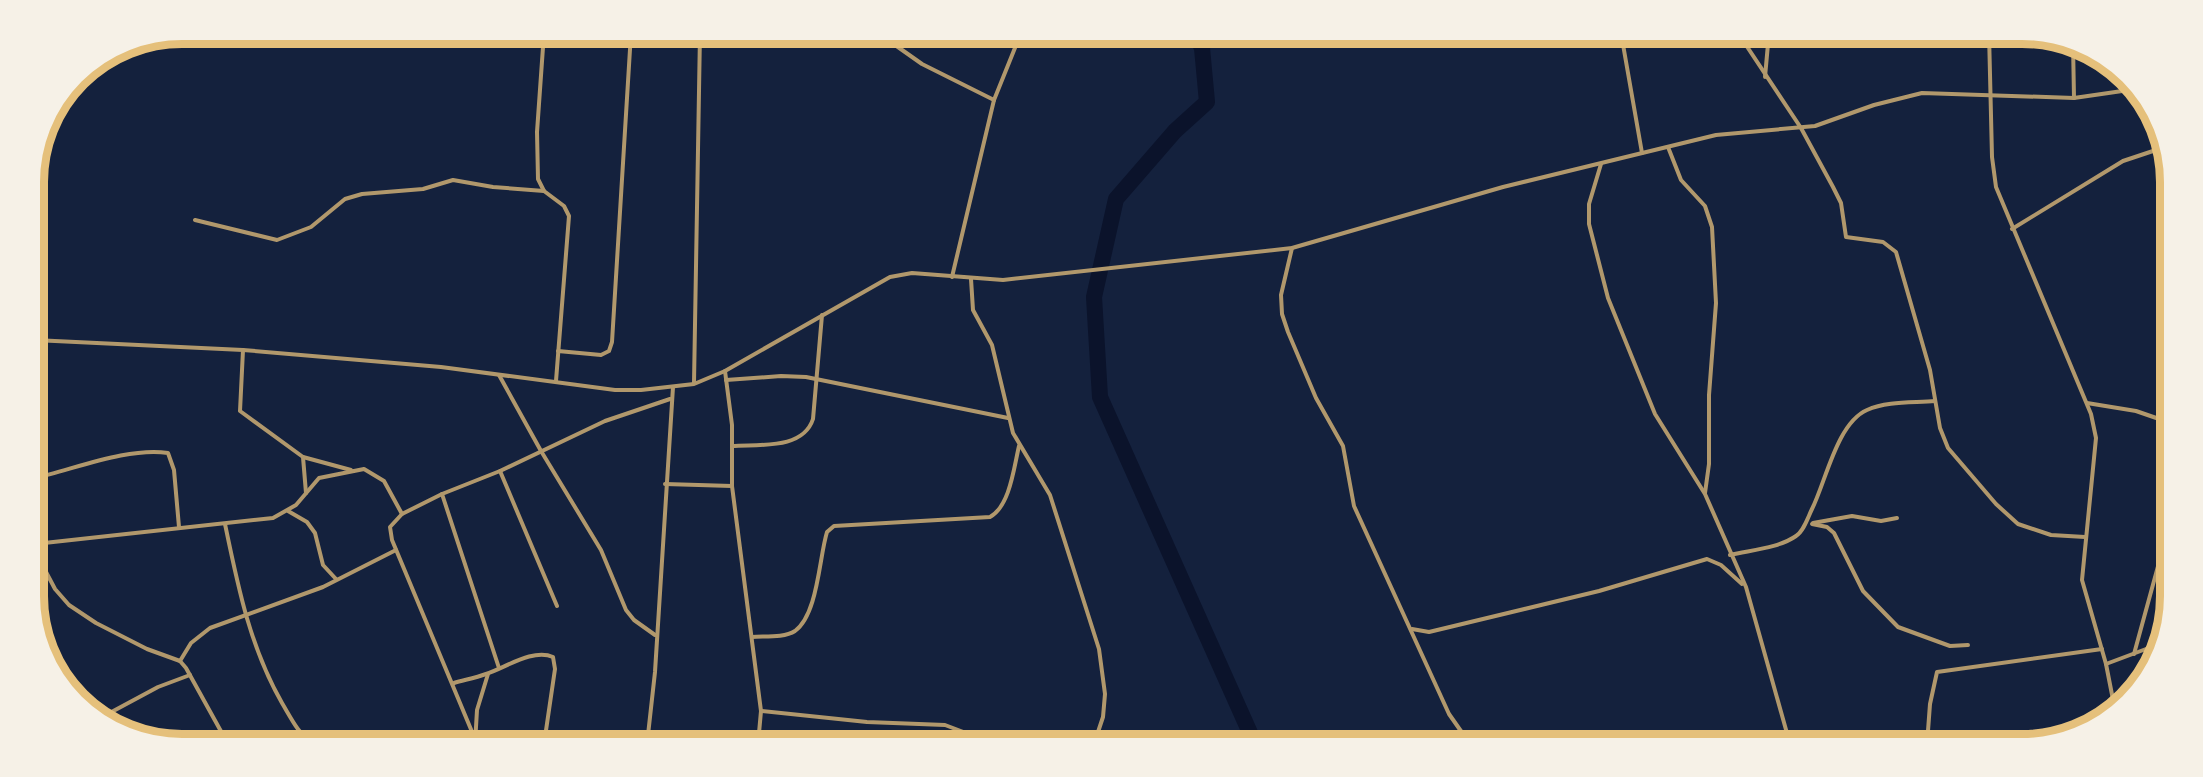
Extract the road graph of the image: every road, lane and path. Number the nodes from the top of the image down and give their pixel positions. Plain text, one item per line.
1 (543, 44) edge
2 (630, 44) edge
3 (700, 44) edge
4 (894, 44) edge
5 (1016, 44) edge
6 (1623, 44) edge
7 (1745, 44) edge
8 (1766, 44) edge
9 (1990, 44) edge
10 (2073, 54) edge
11 (1766, 77) junction
12 (2125, 91) edge
13 (1993, 96) junction
14 (2074, 98) junction
15 (994, 100) junction
16 (1801, 128) junction
17 (1668, 147) junction
18 (2156, 150) edge
19 (1642, 153) junction
20 (1600, 164) junction
21 (544, 191) junction
22 (195, 220) dead end
23 (2012, 229) junction
24 (1292, 248) junction
25 (952, 277) junction
26 (971, 279) junction
27 (822, 314) junction
28 (44, 340) edge
29 (243, 350) junction
30 (558, 351) junction
31 (725, 371) junction
32 (499, 375) junction
33 (817, 379) junction
34 (726, 380) junction
35 (556, 381) junction
36 (694, 384) junction
37 (673, 387) junction
38 (670, 399) junction
39 (1935, 401) junction
40 (2086, 403) junction
41 (1008, 418) junction
42 (2160, 419) edge
43 (732, 446) junction
44 (1019, 446) junction
45 (541, 451) junction
46 (303, 457) junction
47 (352, 470) junction
48 (500, 471) junction
49 (44, 476) edge
50 (665, 484) junction
51 (732, 486) junction
52 (442, 494) junction
53 (1705, 494) junction
54 (306, 495) junction
55 (288, 511) junction
56 (402, 513) junction
57 (1898, 518) dead end
58 (225, 524) junction
59 (1812, 524) junction
60 (1803, 526) junction
61 (179, 527) junction
62 (2085, 537) junction
63 (44, 543) edge
64 (396, 550) junction
65 (1730, 555) junction
66 (2160, 559) edge
67 (44, 567) edge
68 (336, 579) junction
69 (1746, 587) junction
70 (556, 606) dead end
71 (244, 616) junction
72 (1412, 629) junction
73 (655, 635) junction
74 (752, 637) junction
75 (1968, 645) dead end
76 (2149, 649) edge
77 (2102, 650) junction
78 (2134, 654) junction
79 (180, 661) junction
80 (2106, 664) junction
81 (499, 668) junction
82 (488, 674) junction
83 (190, 675) junction
84 (454, 683) junction
85 (2113, 699) edge
86 (761, 711) junction
87 (109, 713) edge
88 (1463, 733) edge
89 (1787, 733) edge
90 (1928, 733) edge
91 (222, 734) edge
92 (302, 734) edge
93 (472, 734) edge
94 (475, 734) edge
95 (545, 734) edge
96 (648, 734) edge
97 (759, 734) edge
98 (968, 734) edge
99 (1097, 734) edge

1 - 21 street
2 - 30 street
3 - 36 street
4 - 15 street
5 - 15 street
6 - 19 street
7 - 11 street
8 - 11 street
9 - 13 street
10 - 14 street
11 - 16 street
12 - 14 street
13 - 14 street
13 - 16 street
13 - 23 street
15 - 25 street
16 - 17 street
16 - 39 street
17 - 19 street
17 - 53 street
18 - 23 street
19 - 20 street
20 - 24 street
20 - 53 street
21 - 22 street
21 - 30 street
23 - 40 street
24 - 26 street
24 - 72 street
25 - 26 street
25 - 27 street
26 - 41 street
27 - 31 street
27 - 33 street
28 - 29 street
29 - 32 street
29 - 46 street
30 - 35 street
31 - 34 street
31 - 36 street
32 - 35 street
32 - 45 street
33 - 34 street
33 - 41 street
33 - 43 street
34 - 43 street
35 - 37 street
36 - 37 street
37 - 38 street
38 - 45 street
38 - 50 street
39 - 60 street
39 - 62 street
40 - 42 street
40 - 62 street
41 - 44 street
43 - 51 street
44 - 74 street
44 - 99 street
45 - 48 street
45 - 73 street
46 - 47 street
46 - 54 street
47 - 54 street
47 - 56 street
48 - 52 street
48 - 70 street
49 - 61 street
50 - 51 street
50 - 73 street
51 - 74 street
52 - 56 street
52 - 81 street
53 - 65 street
54 - 55 street
55 - 58 street
55 - 68 street
56 - 64 street
57 - 59 street
58 - 61 street
58 - 71 street
59 - 60 street
59 - 75 street
60 - 65 street
61 - 63 street
62 - 77 street
64 - 68 street
64 - 84 street
65 - 69 street
66 - 78 street
67 - 79 street
68 - 71 street
69 - 72 street
69 - 89 street
71 - 79 street
71 - 92 street
72 - 88 street
73 - 96 street
74 - 86 street
76 - 78 street
77 - 80 street
77 - 90 street
78 - 80 street
79 - 83 street
80 - 85 street
81 - 82 street
81 - 95 street
82 - 84 street
82 - 94 street
83 - 87 street
83 - 91 street
84 - 93 street
86 - 97 street
86 - 98 street

